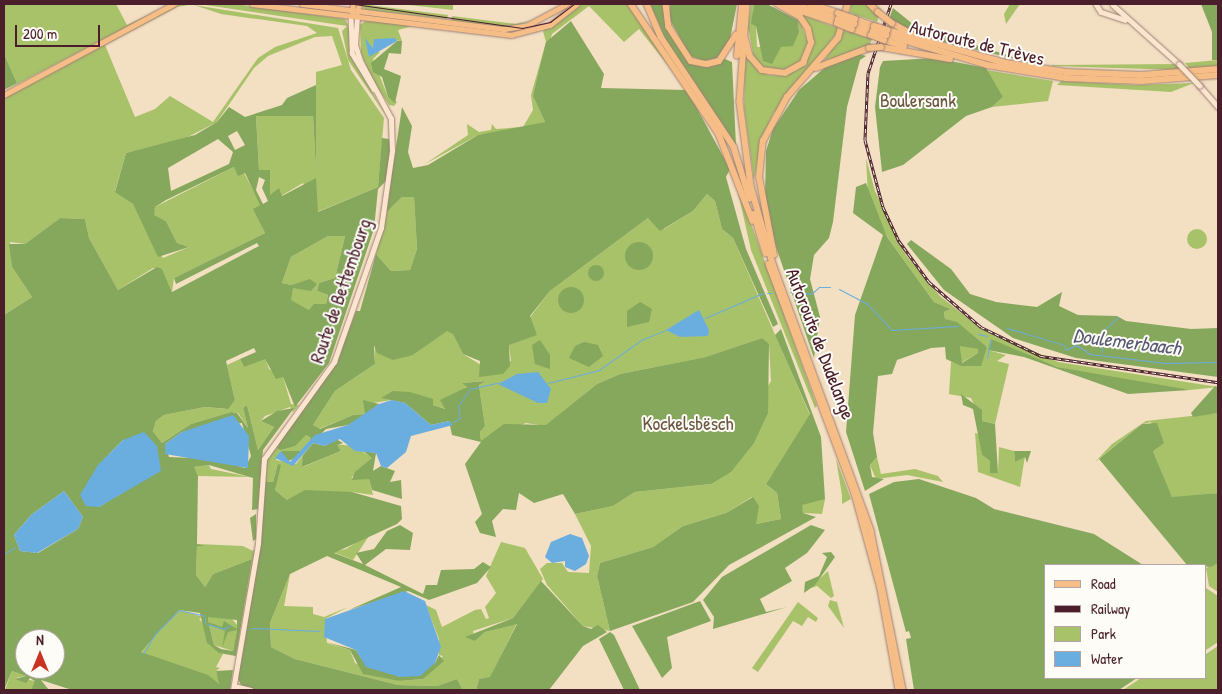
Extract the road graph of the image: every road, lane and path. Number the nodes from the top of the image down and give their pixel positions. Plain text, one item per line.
1 (174, 4) edge
2 (252, 4) edge
3 (302, 4) edge
4 (353, 4) edge
5 (359, 4) edge
6 (567, 4) edge
7 (577, 4) edge
8 (631, 4) edge
9 (647, 4) edge
10 (666, 4) edge
11 (742, 4) edge
12 (747, 4) edge
13 (778, 4) edge
14 (795, 4) edge
15 (811, 4) edge
16 (822, 4) edge
17 (848, 4) edge
18 (870, 4) edge
19 (1113, 4) edge
20 (1097, 5) edge
21 (352, 10) junction
22 (358, 11) junction
23 (1108, 12) junction
24 (354, 17) junction
25 (838, 18) junction
26 (854, 24) junction
27 (1132, 24) junction
28 (741, 26) junction
29 (873, 31) junction
30 (886, 35) junction
31 (943, 47) junction
32 (935, 55) junction
33 (1218, 69) edge
34 (812, 70) junction
35 (1022, 72) junction
36 (1218, 75) edge
37 (4, 94) edge
38 (1218, 107) edge
39 (752, 206) junction
40 (761, 240) junction
41 (778, 276) junction
42 (234, 688) edge
43 (250, 690) edge
44 (899, 690) edge
45 (904, 690) edge

1 - 37 main road
2 - 24 main road
3 - 21 main road
4 - 21 main road
5 - 22 main road
6 - 22 main road
7 - 24 main road
8 - 40 highway
9 - 39 highway
10 - 28 highway
11 - 28 highway, Autoroute de Dudelange
12 - 28 highway, Autoroute de Dudelange
13 - 25 highway
13 - 28 highway
14 - 25 highway, Autoroute de Trèves
15 - 25 highway, Autoroute de Trèves
16 - 25 highway
17 - 34 highway
18 - 31 highway, bridge
19 - 23 main road
19 - 27 main road
20 - 23 main road
21 - 22 main road
21 - 24 main road
22 - 24 main road
23 - 27 main road
24 - 42 main road, Route de Bettembourg
25 - 26 highway, bridge
25 - 26 highway, Autoroute de Trèves, bridge
26 - 29 highway
26 - 29 highway, Autoroute de Trèves
27 - 38 main road, bridge
28 - 39 highway, Autoroute de Dudelange
28 - 41 highway, Autoroute de Dudelange
29 - 30 highway, bridge
29 - 30 highway, Autoroute de Trèves, bridge
30 - 31 highway, Autoroute de Trèves
30 - 32 highway
30 - 35 highway, Autoroute de Trèves
31 - 33 highway, Autoroute de Trèves
32 - 34 highway, bridge
32 - 35 highway
34 - 41 highway
35 - 36 highway, Autoroute de Trèves
39 - 40 highway, Autoroute de Dudelange
40 - 44 highway, Autoroute de Dudelange
41 - 45 highway, Autoroute de Dudelange
42 - 43 main road

